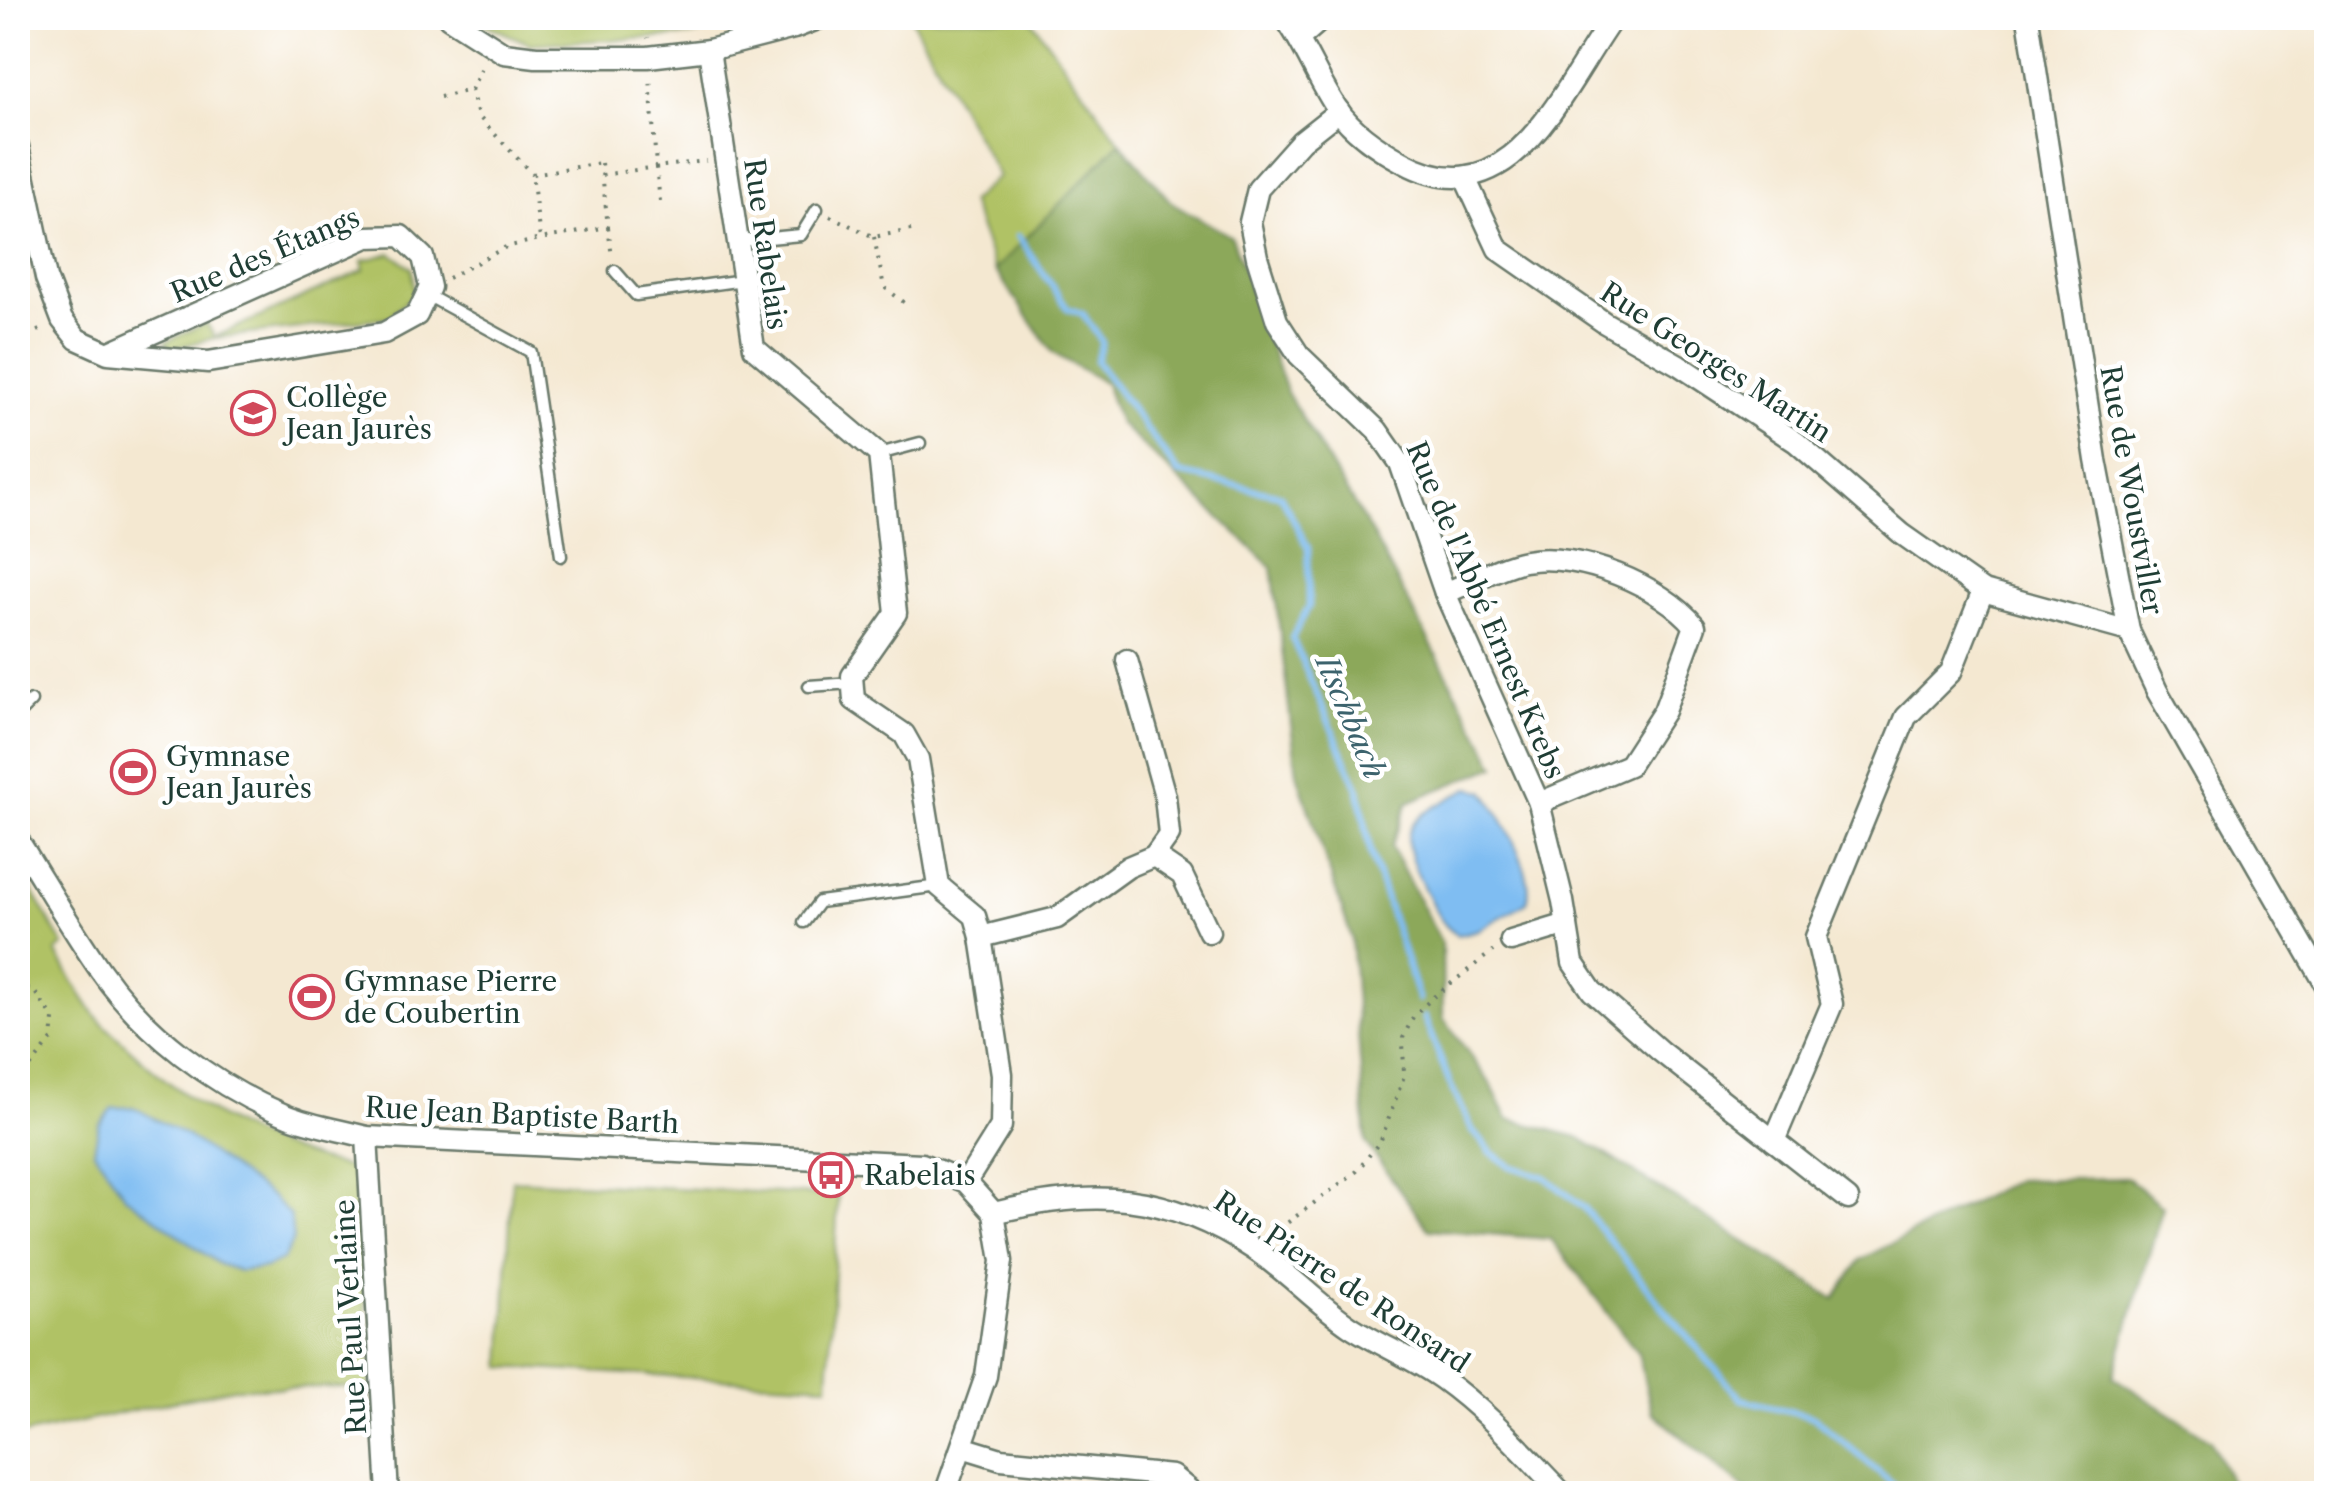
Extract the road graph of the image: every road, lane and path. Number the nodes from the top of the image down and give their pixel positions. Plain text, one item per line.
1 (449, 18) edge
2 (820, 18) edge
3 (1285, 18) edge
4 (1323, 18) edge
5 (1612, 18) edge
6 (2028, 18) edge
7 (1300, 38) junction
8 (492, 46) junction
9 (709, 50) junction
10 (648, 57) junction
11 (472, 90) junction
12 (440, 96) dead end
13 (1339, 112) junction
14 (18, 146) edge
15 (726, 159) junction
16 (656, 167) junction
17 (532, 174) junction
18 (602, 175) junction
19 (1466, 180) junction
20 (660, 201) dead end
21 (817, 209) joint
22 (608, 227) junction
23 (916, 229) dead end
24 (874, 236) junction
25 (540, 239) junction
26 (737, 241) junction
27 (615, 271) joint
28 (743, 280) junction
29 (428, 291) junction
30 (905, 303) dead end
31 (62, 320) junction
32 (18, 340) edge
33 (108, 353) junction
34 (920, 444) dead end
35 (879, 454) junction
36 (561, 556) dead end
37 (1983, 591) junction
38 (1445, 593) junction
39 (2128, 631) junction
40 (1127, 660) dead end
41 (853, 683) junction
42 (809, 686) dead end
43 (31, 701) dead end
44 (18, 714) edge
45 (1538, 803) junction
46 (18, 840) edge
47 (1154, 856) junction
48 (940, 886) junction
49 (804, 922) dead end
50 (1567, 924) junction
51 (1209, 932) dead end
52 (981, 938) junction
53 (1510, 941) joint
54 (18, 983) edge
55 (2326, 984) edge
56 (18, 1082) edge
57 (367, 1137) junction
58 (1774, 1140) junction
59 (966, 1182) junction
60 (1848, 1199) dead end
61 (994, 1213) junction
62 (1252, 1248) junction
63 (962, 1446) junction
64 (388, 1494) edge
65 (945, 1494) edge
66 (1194, 1494) edge
67 (1563, 1494) edge

1 - 8 street
2 - 9 street
3 - 7 street
4 - 7 street
5 - 19 street
6 - 39 street, Rue de Woustviller
7 - 13 street
8 - 10 street
8 - 11 path
9 - 10 street
9 - 15 street, Rue Rabelais
10 - 16 path
11 - 12 path
11 - 17 path
13 - 19 street
13 - 38 street, Rue de l'Abbé Ernest Krebs
14 - 31 street
15 - 16 path
15 - 26 street, Rue Rabelais
16 - 18 path
16 - 20 path
17 - 18 path
17 - 25 path
18 - 22 path
19 - 37 street, Rue Georges Martin
21 - 24 path
21 - 26 lane
22 - 25 path
22 - 27 path
23 - 24 path
24 - 30 path
25 - 29 path
26 - 28 street, Rue Rabelais
27 - 28 lane
28 - 35 street, Rue Rabelais
29 - 33 street
29 - 33 street, Rue des Étangs
29 - 36 lane
31 - 32 path
31 - 33 street
34 - 35 lane
35 - 41 street
37 - 39 street, Rue Georges Martin
37 - 58 street
38 - 45 street, Rue de l'Abbé Ernest Krebs
38 - 45 street
39 - 55 street, Rue de Woustviller
40 - 47 street
41 - 42 lane
41 - 48 street
43 - 44 lane
45 - 50 street, Rue de l'Abbé Ernest Krebs
46 - 57 street, Rue Jean Baptiste Barth
47 - 51 street
47 - 52 street
48 - 49 lane
48 - 52 street
50 - 53 street
50 - 58 street, Rue de l'Abbé Ernest Krebs
52 - 59 street
53 - 62 path
54 - 56 path
57 - 59 street, Rue Jean Baptiste Barth
57 - 64 street, Rue Paul Verlaine
58 - 60 street, Rue de l'Abbé Ernest Krebs
59 - 61 street
61 - 62 street, Rue Pierre de Ronsard
61 - 63 street
62 - 67 street, Rue Pierre de Ronsard
63 - 65 street
63 - 66 street

